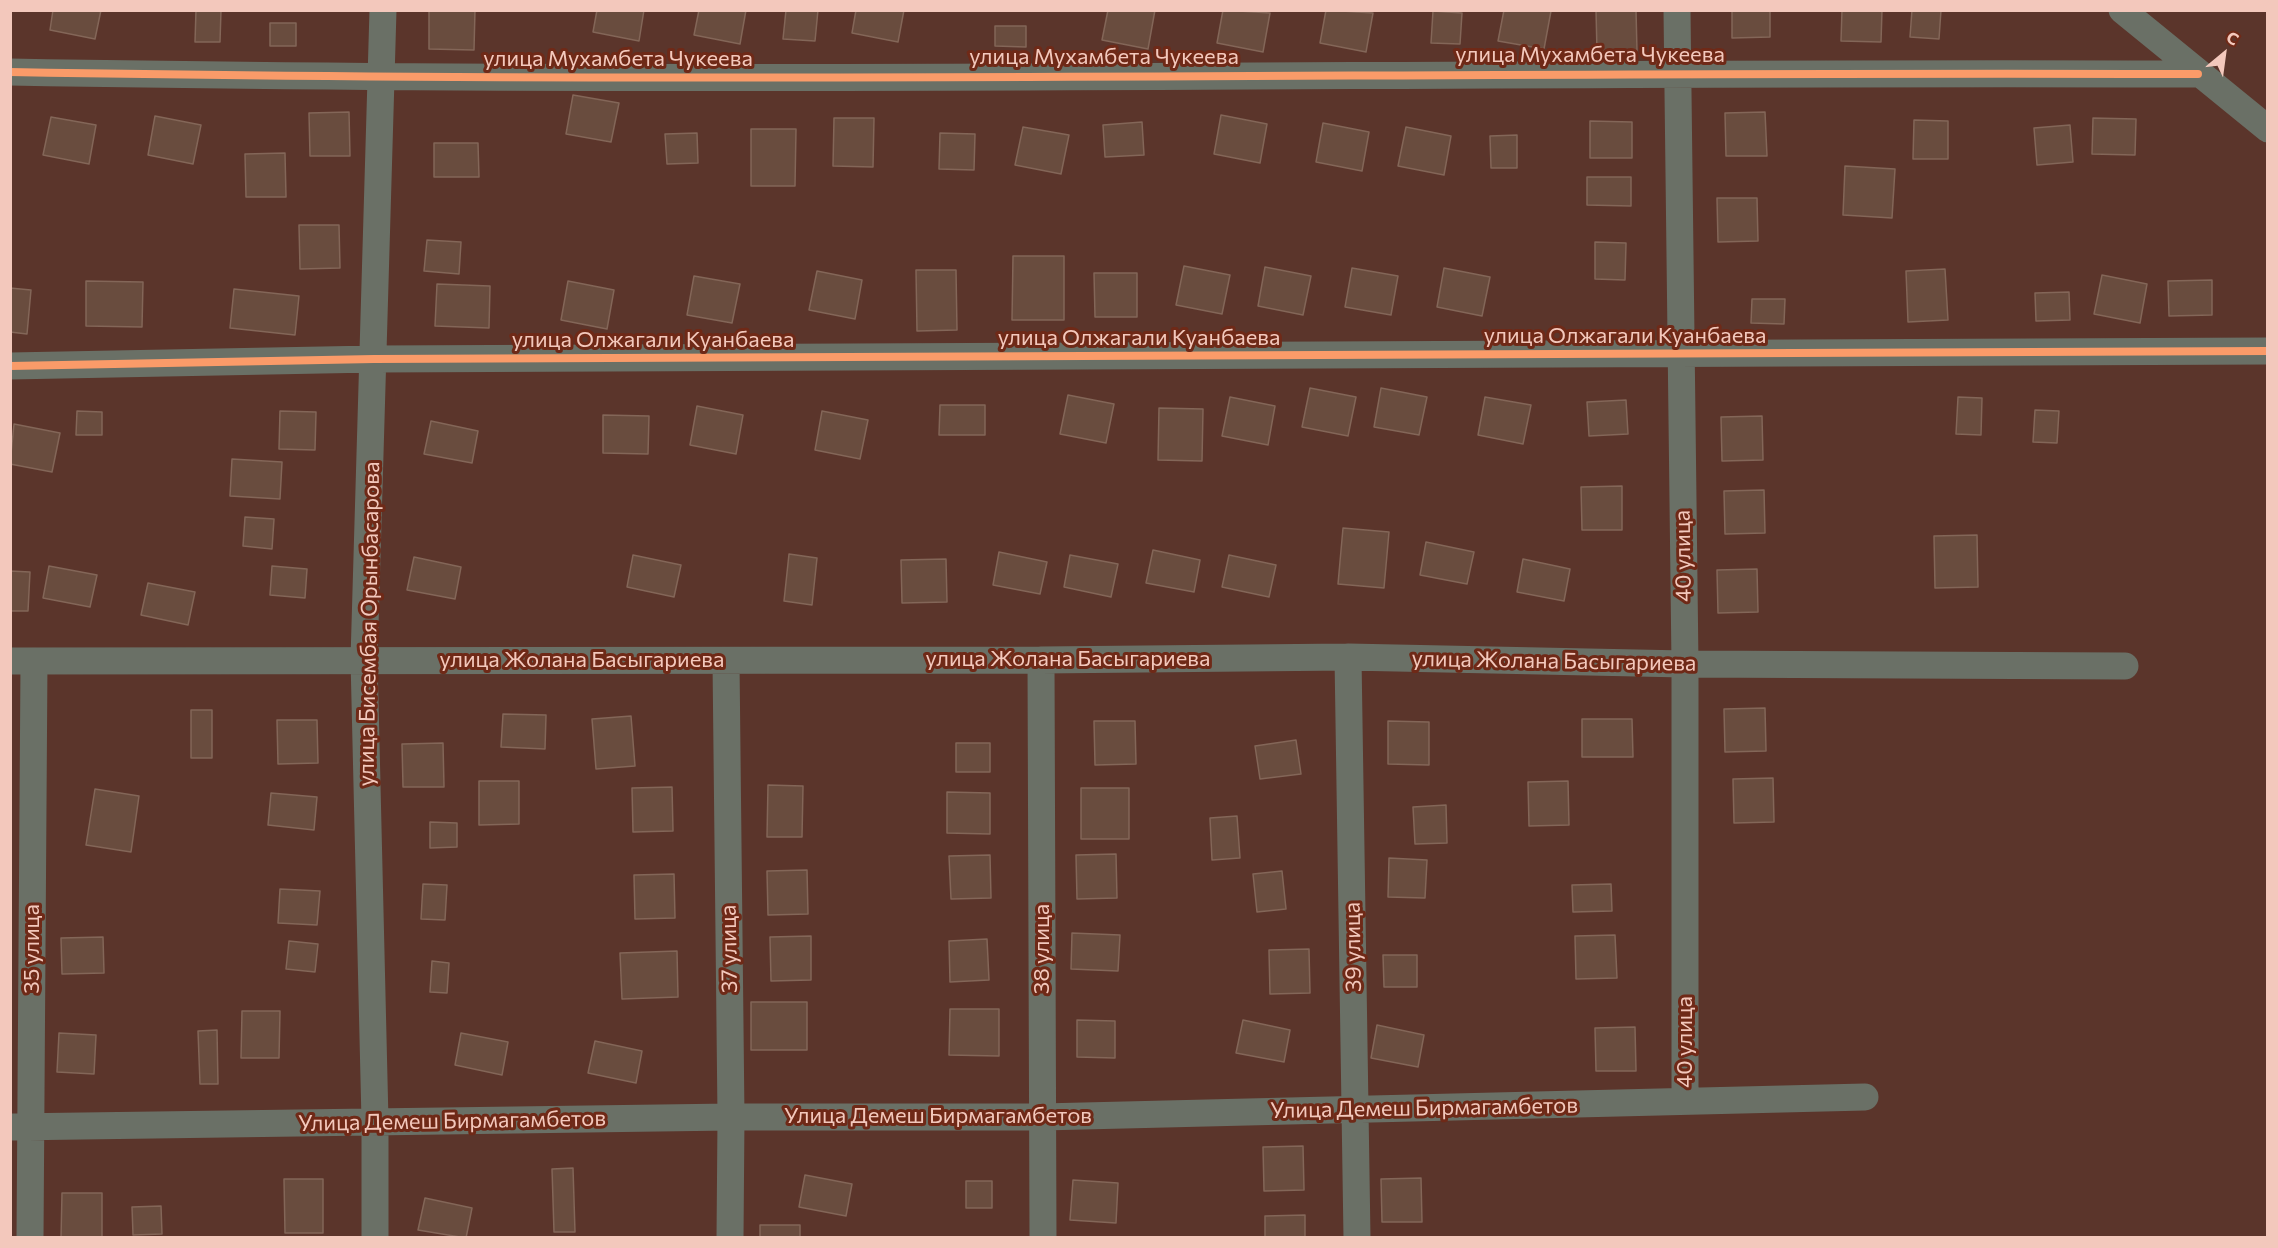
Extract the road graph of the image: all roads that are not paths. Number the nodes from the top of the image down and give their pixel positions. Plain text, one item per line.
1 (383, 10) edge
2 (1677, 10) edge
3 (2122, 10) edge
4 (10, 72) edge
5 (1678, 72) junction
6 (2198, 74) junction
7 (382, 79) junction
8 (2268, 129) edge
9 (2268, 351) edge
10 (1680, 354) junction
11 (374, 359) junction
12 (10, 366) edge
13 (1348, 657) junction
14 (364, 660) junction
15 (1041, 660) junction
16 (22, 661) edge
17 (726, 661) junction
18 (1684, 664) junction
19 (2125, 666) dead end
20 (1865, 1097) dead end
21 (1685, 1101) junction
22 (1355, 1109) junction
23 (731, 1117) junction
24 (1042, 1117) junction
25 (375, 1121) junction
26 (21, 1126) edge
27 (30, 1238) edge
28 (375, 1238) edge
29 (730, 1238) edge
30 (1043, 1238) edge
31 (1357, 1238) edge

1 - 7 street, улица Бисембая Орынбасарова
2 - 5 street, 40 улица
3 - 6 street
4 - 7 street, улица Мухамбета Чукеева
5 - 6 street, улица Мухамбета Чукеева
5 - 7 street, улица Мухамбета Чукеева
5 - 10 street, 40 улица
6 - 8 street
7 - 11 street, улица Бисембая Орынбасарова
9 - 10 street, улица Олжагали Куанбаева
10 - 11 street, улица Олжагали Куанбаева
10 - 18 street, 40 улица
11 - 12 street, улица Олжагали Куанбаева
11 - 14 street, улица Бисембая Орынбасарова
13 - 15 street, улица Жолана Басыгариева
13 - 18 street, улица Жолана Басыгариева
13 - 22 street, 39 улица
14 - 16 street, улица Жолана Басыгариева
14 - 17 street, улица Жолана Басыгариева
14 - 25 street, улица Бисембая Орынбасарова
15 - 17 street, улица Жолана Басыгариева
15 - 24 street, 38 улица
16 - 26 street, 35 улица
17 - 23 street, 37 улица
18 - 19 street, улица Жолана Басыгариева
18 - 21 street, 40 улица
20 - 21 street, Улица Демеш Бирмагамбетов
21 - 22 street, Улица Демеш Бирмагамбетов
22 - 24 street, Улица Демеш Бирмагамбетов
22 - 31 street, 39 улица
23 - 24 street, Улица Демеш Бирмагамбетов
23 - 25 street, Улица Демеш Бирмагамбетов
23 - 29 street, 37 улица
24 - 30 street, 38 улица
25 - 26 street, Улица Демеш Бирмагамбетов
25 - 28 street, улица Бисембая Орынбасарова
26 - 27 street, 35 улица

